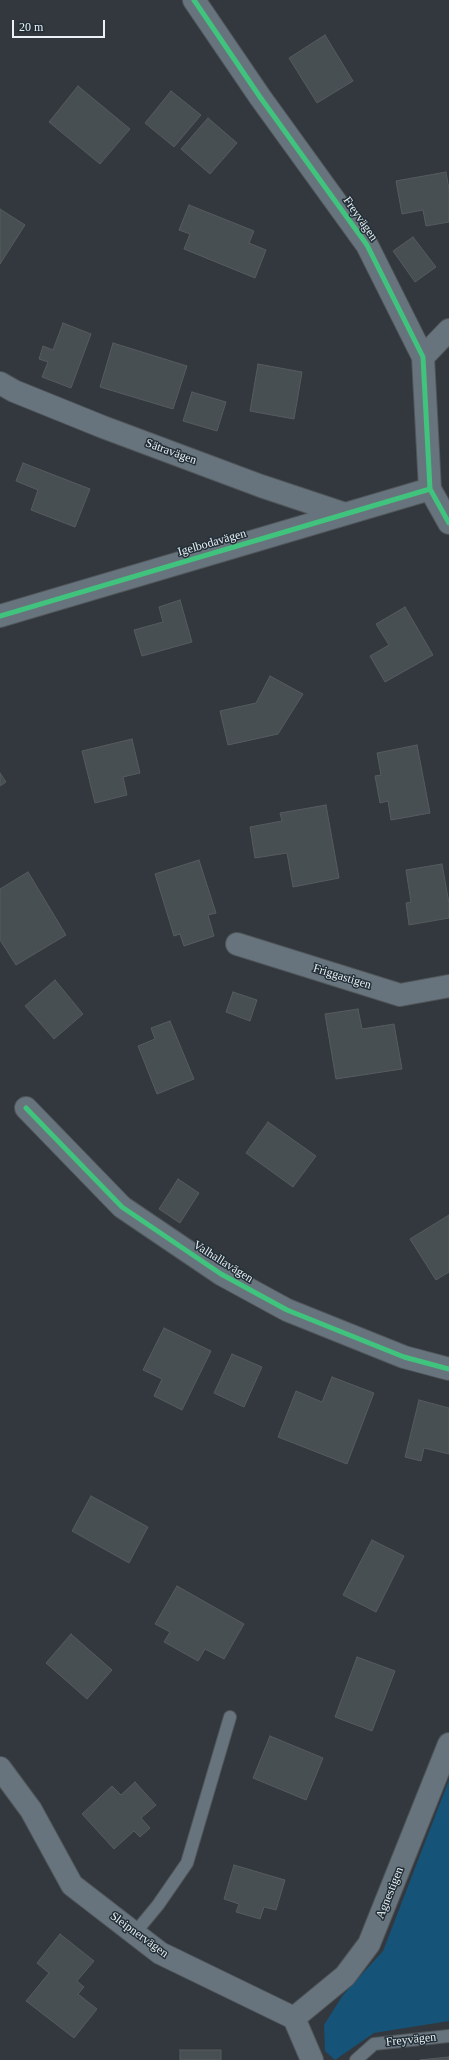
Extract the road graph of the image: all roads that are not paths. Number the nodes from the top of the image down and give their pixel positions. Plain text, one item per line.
1 (194, 0) edge
2 (449, 330) edge
3 (423, 357) junction
4 (0, 382) edge
5 (430, 489) junction
6 (345, 514) junction
7 (449, 523) edge
8 (0, 616) edge
9 (237, 944) dead end
10 (449, 986) edge
11 (26, 1108) dead end
12 (449, 1369) edge
13 (230, 1717) dead end
14 (449, 1744) edge
15 (0, 1768) edge
16 (134, 1934) junction
17 (294, 2018) junction
18 (449, 2036) edge
19 (312, 2060) edge
20 (356, 2060) edge

1 - 3 street, Freyvägen
2 - 3 street
3 - 5 street, Freyvägen
4 - 6 street, Sätravägen
5 - 6 street, Igelbodavägen
5 - 7 street, Freyvägen
6 - 8 street, Igelbodavägen
9 - 10 street, Friggastigen
11 - 12 street, Valhallavägen
13 - 16 lane
14 - 17 street, Agnestigen
15 - 16 street, Sleipnervägen
16 - 17 street, Sleipnervägen
17 - 19 street
18 - 20 lane, Freyvägen

